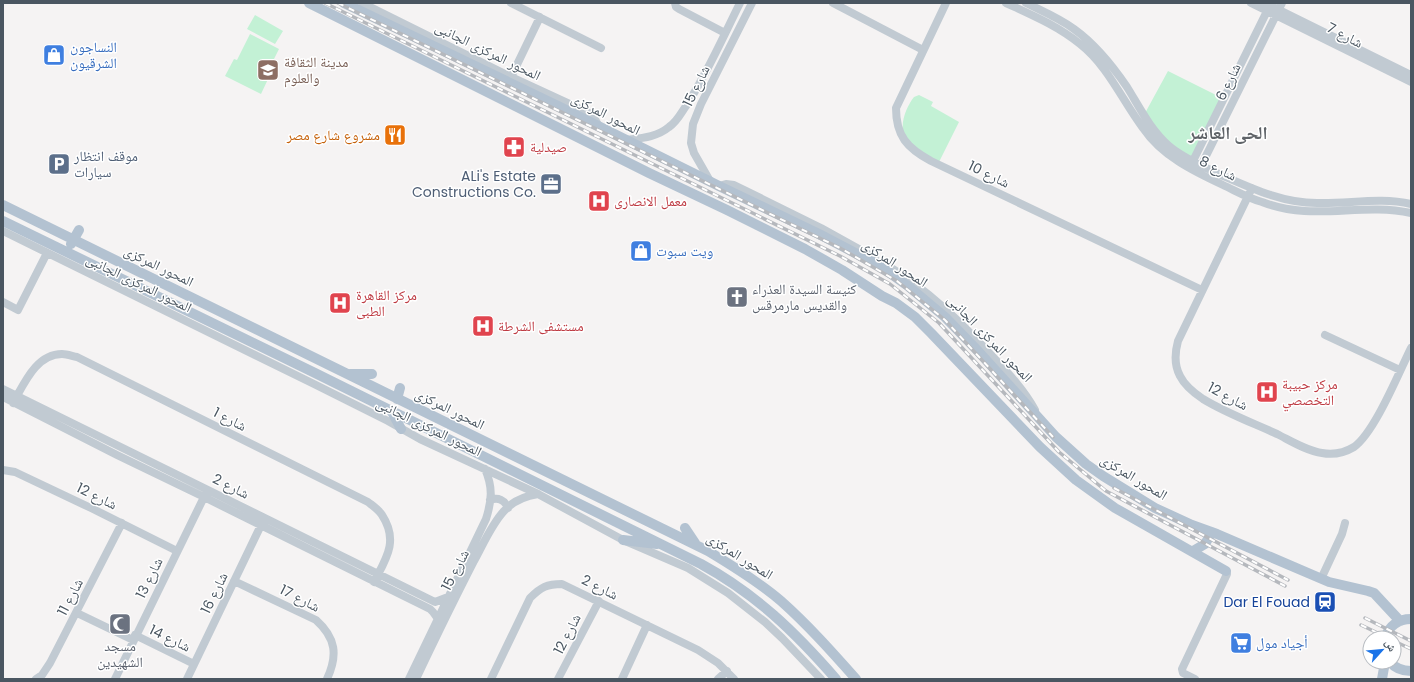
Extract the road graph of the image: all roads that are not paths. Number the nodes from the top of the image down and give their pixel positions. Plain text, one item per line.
1 (309, 3) edge
2 (344, 3) edge
3 (362, 3) edge
4 (511, 3) edge
5 (675, 3) edge
6 (740, 3) edge
7 (752, 3) edge
8 (833, 3) edge
9 (946, 3) edge
10 (1006, 3) edge
11 (1026, 3) edge
12 (1250, 3) edge
13 (1269, 6) edge
14 (1279, 9) edge
15 (540, 17) junction
16 (725, 33) junction
17 (601, 48) dead end
18 (923, 50) junction
19 (1411, 75) edge
20 (511, 77) junction
21 (1411, 82) edge
22 (550, 102) junction
23 (542, 119) junction
24 (599, 127) junction
25 (626, 140) junction
26 (1191, 165) junction
27 (1199, 169) junction
28 (715, 184) junction
29 (1252, 188) junction
30 (1248, 197) junction
31 (1411, 204) edge
32 (3, 205) edge
33 (1411, 213) edge
34 (3, 221) edge
35 (79, 230) dead end
36 (3, 231) edge
37 (73, 240) junction
38 (68, 252) junction
39 (47, 253) junction
40 (176, 289) junction
41 (1202, 290) junction
42 (3, 302) edge
43 (180, 306) junction
44 (212, 307) junction
45 (215, 324) junction
46 (1325, 335) dead end
47 (1411, 348) edge
48 (1400, 370) junction
49 (348, 374) junction
50 (372, 374) dead end
51 (400, 388) dead end
52 (3, 389) edge
53 (3, 398) edge
54 (15, 399) junction
55 (397, 399) junction
56 (391, 410) junction
57 (401, 429) junction
58 (485, 469) junction
59 (3, 470) edge
60 (206, 493) junction
61 (538, 494) junction
62 (490, 500) junction
63 (508, 508) junction
64 (265, 518) junction
65 (122, 523) junction
66 (1345, 523) dead end
67 (261, 526) junction
68 (685, 528) dead end
69 (1212, 532) junction
70 (623, 540) junction
71 (664, 545) junction
72 (696, 545) junction
73 (177, 551) junction
74 (1193, 551) junction
75 (1226, 570) joint
76 (378, 573) junction
77 (1321, 579) junction
78 (234, 580) junction
79 (374, 582) junction
80 (448, 597) junction
81 (599, 601) junction
82 (77, 612) junction
83 (1407, 618) edge
84 (438, 619) junction
85 (647, 625) junction
86 (1388, 630) edge
87 (134, 637) junction
88 (431, 640) junction
89 (823, 642) junction
90 (194, 664) junction
91 (826, 667) junction
92 (847, 669) junction
93 (727, 671) junction
94 (1411, 676) edge
95 (36, 679) edge
96 (115, 679) edge
97 (187, 679) edge
98 (327, 679) edge
99 (409, 679) edge
100 (416, 679) edge
101 (491, 679) edge
102 (558, 679) edge
103 (622, 679) edge
104 (718, 679) edge
105 (734, 679) edge
106 (821, 679) edge
107 (836, 679) edge
108 (841, 679) edge
109 (856, 679) edge
110 (1195, 679) edge
111 (1408, 679) edge

1 - 23 main road
2 - 22 main road, المحور المركزى
3 - 20 street, المحور المركزى الجانبى
4 - 15 street
5 - 16 street
6 - 16 street, شارع 15
7 - 28 street, شارع 15
8 - 18 street
9 - 18 street, شارع 10
10 - 26 street, شارع 8
11 - 26 street, شارع 8
12 - 13 street, شارع 7
13 - 14 street, شارع 7
13 - 26 street, شارع 6
14 - 19 street, شارع 7
14 - 21 street, شارع 7
14 - 27 street, شارع 6
15 - 17 street
15 - 20 street
16 - 25 street, شارع 15
18 - 41 street, شارع 10
20 - 24 street, المحور المركزى الجانبى
22 - 23 main road
22 - 24 main road, المحور المركزى
23 - 74 main road
24 - 25 main road, المحور المركزى
25 - 28 main road, المحور المركزى
26 - 27 street, شارع 8
27 - 29 street, شارع 8
27 - 30 street, شارع 8
28 - 69 main road, المحور المركزى
29 - 30 street, شارع 12
29 - 31 street, شارع 8
30 - 33 street, شارع 8
30 - 41 street, شارع 12
32 - 37 main road, المحور المركزى
34 - 38 main road, المحور المركزى
35 - 37 main road
36 - 39 street, المحور المركزى الجانبى
37 - 38 main road
37 - 40 main road, المحور المركزى
38 - 43 main road, المحور المركزى
39 - 42 street
39 - 57 street, المحور المركزى الجانبى
40 - 43 main road
40 - 44 main road, المحور المركزى
41 - 48 street, شارع 12
43 - 45 main road, المحور المركزى
44 - 45 main road
44 - 49 main road, المحور المركزى
45 - 56 main road, المحور المركزى
46 - 48 street
47 - 48 street, شارع 12
49 - 50 main road
49 - 55 main road, المحور المركزى
51 - 55 main road
52 - 54 street, شارع 2
53 - 54 street, شارع 2
54 - 60 street, شارع 2
54 - 76 street, شارع 1
55 - 72 main road, المحور المركزى
56 - 57 main road
56 - 71 main road, المحور المركزى
57 - 58 street, المحور المركزى الجانبى
58 - 61 street, المحور المركزى الجانبى
58 - 62 street, شارع 15
59 - 65 street, شارع 12
60 - 64 street, شارع 2
60 - 67 street, شارع 2
60 - 73 street, شارع 13
61 - 63 street, شارع 15
61 - 70 street, المحور المركزى الجانبى
62 - 63 street
62 - 80 street, شارع 15
63 - 88 street, شارع 15
64 - 67 street, شارع 16
64 - 76 street, شارع 2
65 - 73 street, شارع 12
65 - 82 street, شارع 11
66 - 77 street
67 - 78 street, شارع 16
67 - 79 street, شارع 2
68 - 72 main road
69 - 74 main road
69 - 77 main road, المحور المركزى
70 - 71 main road
70 - 106 street, المحور المركزى الجانبى
71 - 91 main road, المحور المركزى
72 - 89 main road, المحور المركزى
73 - 87 street, شارع 13
74 - 75 main road
75 - 110 street
76 - 79 street, شارع 1
76 - 80 street, شارع 2
77 - 83 main road, المحور المركزى
78 - 90 street, شارع 16
78 - 98 street, شارع 17
79 - 84 street, شارع 2
80 - 84 street, شارع 15
81 - 85 street, شارع 2
81 - 101 street, شارع 2
81 - 102 street, شارع 12
82 - 87 street, شارع 14
82 - 95 street, شارع 11
83 - 86 main road
84 - 88 street, شارع 15
85 - 93 street, شارع 2
85 - 103 street
87 - 90 street, شارع 14
87 - 96 street, شارع 13
88 - 99 street, شارع 15
88 - 100 street, شارع 15
89 - 91 main road
89 - 92 main road, المحور المركزى
90 - 97 street, شارع 16
91 - 107 main road, المحور المركزى
92 - 108 main road
92 - 109 main road, المحور المركزى
93 - 104 street
93 - 105 street, شارع 2
94 - 111 main road

